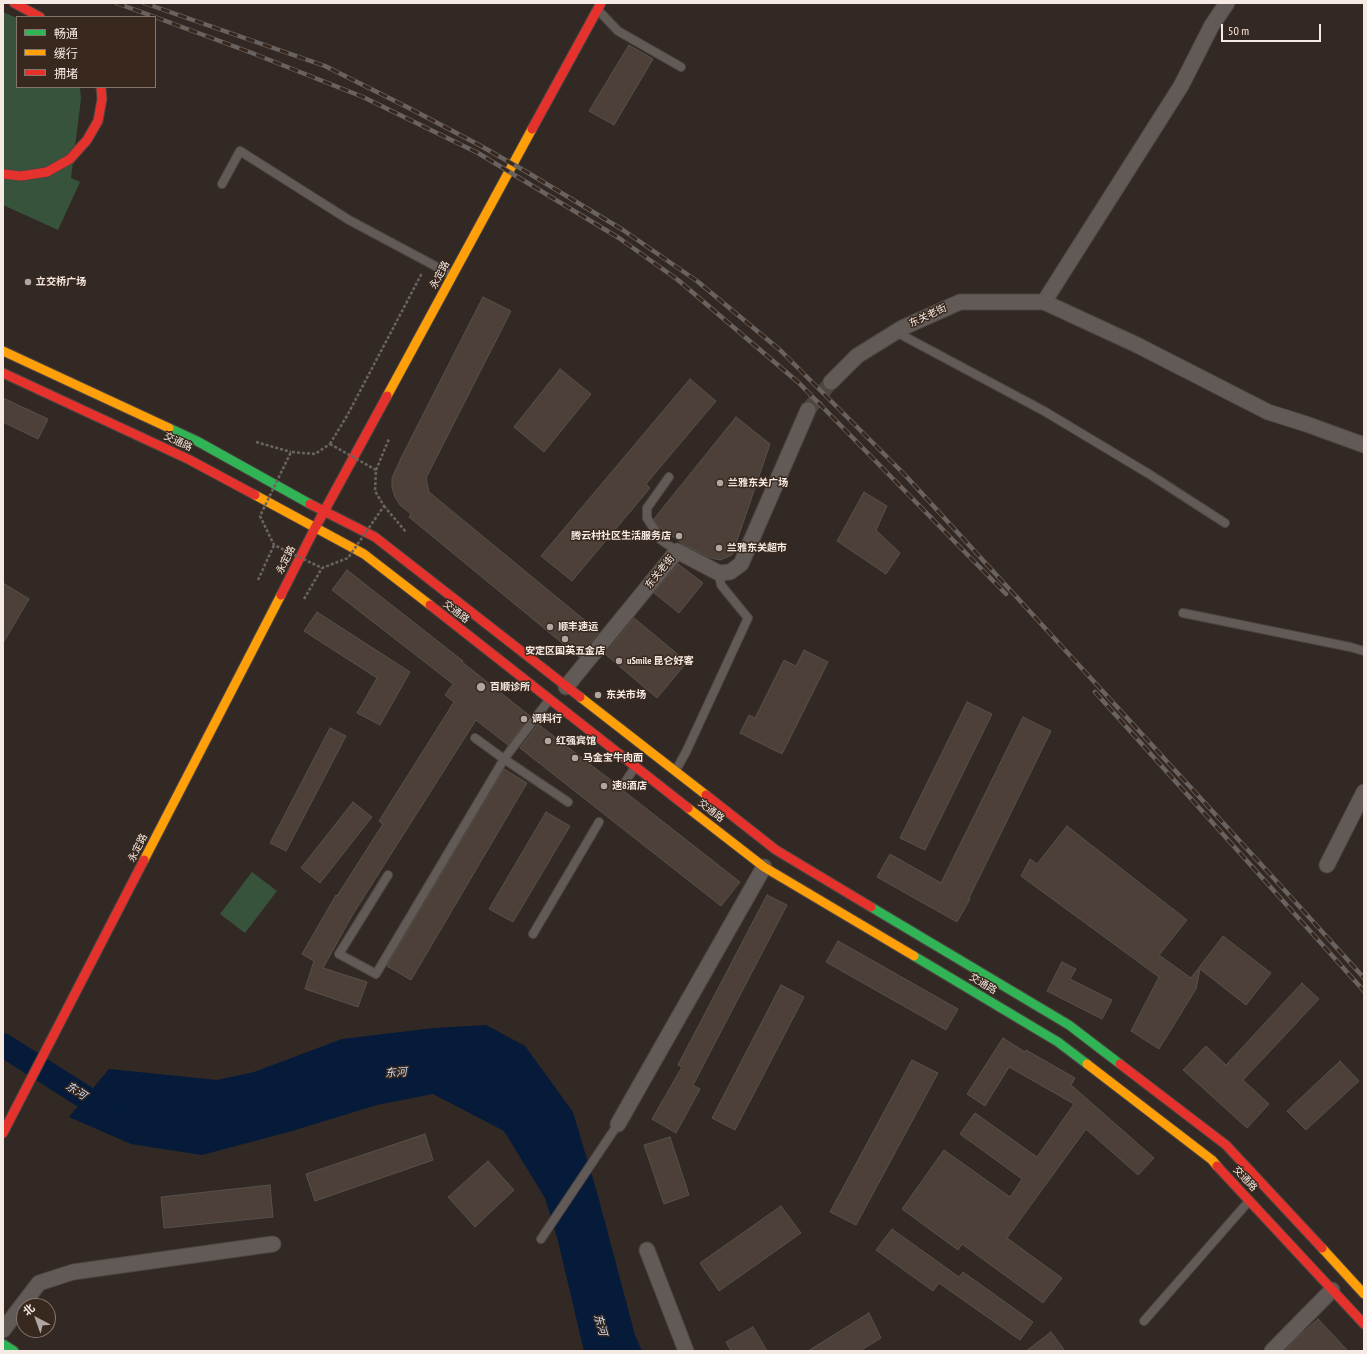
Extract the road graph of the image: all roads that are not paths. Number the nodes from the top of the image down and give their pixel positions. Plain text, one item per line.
1 (14, 3) edge
2 (1227, 3) edge
3 (599, 6) edge
4 (38, 16) edge
5 (681, 67) dead end
6 (101, 88) edge
7 (3, 174) edge
8 (222, 184) dead end
9 (452, 276) junction
10 (1044, 302) junction
11 (896, 332) junction
12 (3, 351) edge
13 (3, 373) edge
14 (831, 382) tunnel mouth
15 (808, 410) tunnel mouth
16 (1364, 444) edge
17 (669, 477) dead end
18 (325, 510) junction
19 (1225, 523) dead end
20 (315, 528) junction
21 (677, 551) junction
22 (719, 573) junction
23 (1183, 613) dead end
24 (1364, 651) edge
25 (566, 687) junction
26 (550, 700) junction
27 (475, 738) dead end
28 (504, 760) junction
29 (636, 766) junction
30 (674, 771) junction
31 (622, 787) dead end
32 (1364, 792) edge
33 (568, 802) dead end
34 (599, 822) dead end
35 (1327, 865) dead end
36 (764, 867) junction
37 (388, 875) dead end
38 (533, 934) dead end
39 (618, 1124) joint
40 (3, 1133) edge
41 (1250, 1200) junction
42 (541, 1239) dead end
43 (273, 1244) dead end
44 (646, 1250) dead end
45 (1332, 1290) junction
46 (1364, 1294) edge
47 (1144, 1321) dead end
48 (1364, 1324) edge
49 (3, 1330) edge
50 (3, 1344) edge
51 (14, 1351) edge
52 (686, 1351) edge
53 (1272, 1351) edge

1 - 4 main road
2 - 10 street
3 - 5 lane
3 - 9 main road, 永定路
6 - 7 main road
8 - 9 lane
9 - 18 main road, 永定路
10 - 11 street, 东关老街
10 - 16 street
11 - 14 street, 东关老街
11 - 19 lane
12 - 18 main road, 交通路
13 - 20 main road, 交通路
15 - 22 street
17 - 21 lane
18 - 20 main road, 永定路
18 - 25 main road, 交通路
20 - 26 main road, 交通路
20 - 40 main road, 永定路
21 - 22 street, 东关老街
21 - 25 street, 东关老街
22 - 30 lane
23 - 24 lane
25 - 30 main road, 交通路
26 - 28 lane
26 - 29 main road, 交通路
27 - 28 lane
28 - 33 lane
28 - 37 lane
29 - 31 lane
29 - 36 main road, 交通路
30 - 46 main road, 交通路
32 - 35 street
34 - 38 lane
36 - 39 street
36 - 41 main road, 交通路
39 - 42 lane
41 - 45 main road, 交通路
41 - 47 lane
43 - 49 street
44 - 52 street
45 - 48 main road, 交通路
45 - 53 street
50 - 51 main road

